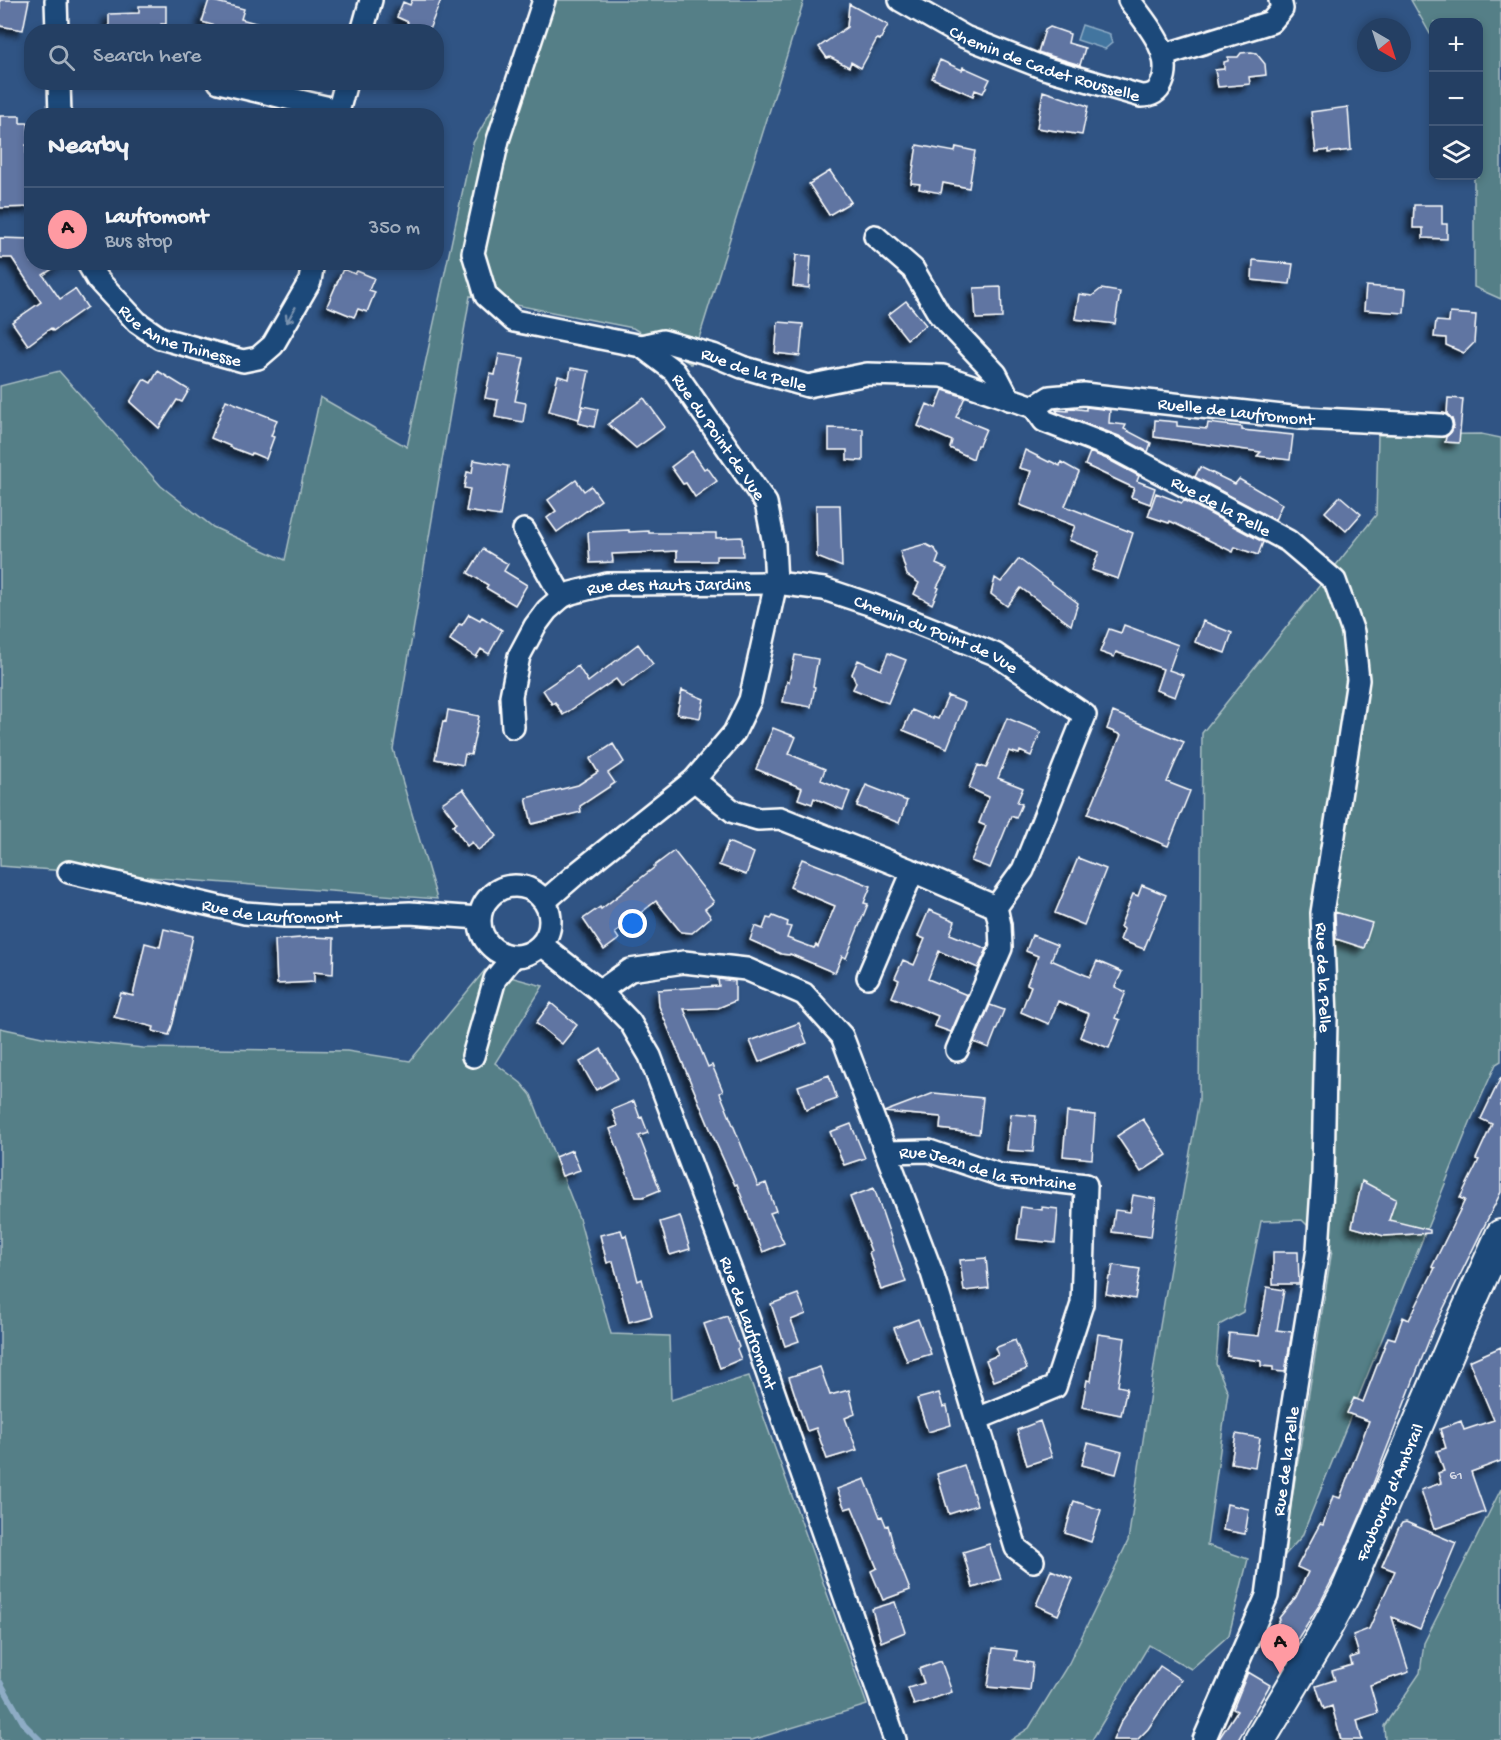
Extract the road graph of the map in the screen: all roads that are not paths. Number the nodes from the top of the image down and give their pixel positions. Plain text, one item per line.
1 (56, 0) edge
2 (371, 0) edge
3 (544, 0) edge
4 (900, 0) edge
5 (1129, 0) edge
6 (1280, 0) edge
7 (57, 24) edge
8 (364, 24) edge
9 (1164, 55) junction
10 (59, 90) edge
11 (249, 90) edge
12 (344, 90) edge
13 (60, 108) edge
14 (318, 108) edge
15 (338, 108) edge
16 (875, 236) dead end
17 (92, 270) edge
18 (312, 270) edge
19 (641, 346) junction
20 (1009, 399) junction
21 (1034, 407) junction
22 (1441, 425) dead end
23 (524, 530) dead end
24 (776, 583) junction
25 (562, 597) junction
26 (513, 727) dead end
27 (694, 780) junction
28 (913, 871) junction
29 (69, 872) dead end
30 (545, 901) junction
31 (996, 907) junction
32 (479, 918) junction
33 (542, 945) junction
34 (513, 957) junction
35 (868, 977) dead end
36 (600, 991) junction
37 (957, 1050) dead end
38 (473, 1056) dead end
39 (886, 1152) junction
40 (1501, 1235) edge
41 (977, 1419) junction
42 (1033, 1561) dead end
43 (895, 1740) edge
44 (1204, 1740) edge
45 (1260, 1740) edge

1 - 7 street
2 - 8 street
3 - 19 street, Rue du Point de Vue
4 - 9 street, Chemin de Cadet Rousselle
5 - 9 street
6 - 9 street
10 - 13 street
11 - 14 street
12 - 15 street
16 - 20 street
18 -> 17 street, Rue Anne Thinesse
19 - 20 street, Rue de la Pelle
19 - 24 street, Rue du Point de Vue
20 - 21 street, Rue de la Pelle
21 - 22 street, Ruelle de Laufromont
21 - 44 street, Rue de la Pelle
23 - 25 street, Rue des Hauts Jardins
24 - 25 street, Rue des Hauts Jardins
24 - 27 street, Rue du Point de Vue
24 - 31 street, Chemin du Point de Vue
25 - 26 street, Rue des Hauts Jardins
27 - 28 street
27 - 30 street, Rue du Point de Vue
28 - 31 street
28 - 35 street
29 - 32 street, Rue de Laufromont
30 - 32 street
30 - 33 street
31 - 37 street
32 - 34 street
33 - 34 street
33 - 36 street, Rue de Laufromont
34 - 38 street
36 - 39 street, Rue Jean de la Fontaine
36 - 43 street, Rue de Laufromont
39 - 41 street, Rue Jean de la Fontaine
39 - 41 street, Rue Jean de la Fontaine
40 - 45 main road, Faubourg d'Ambrail
41 - 42 street, Rue Jean de la Fontaine

